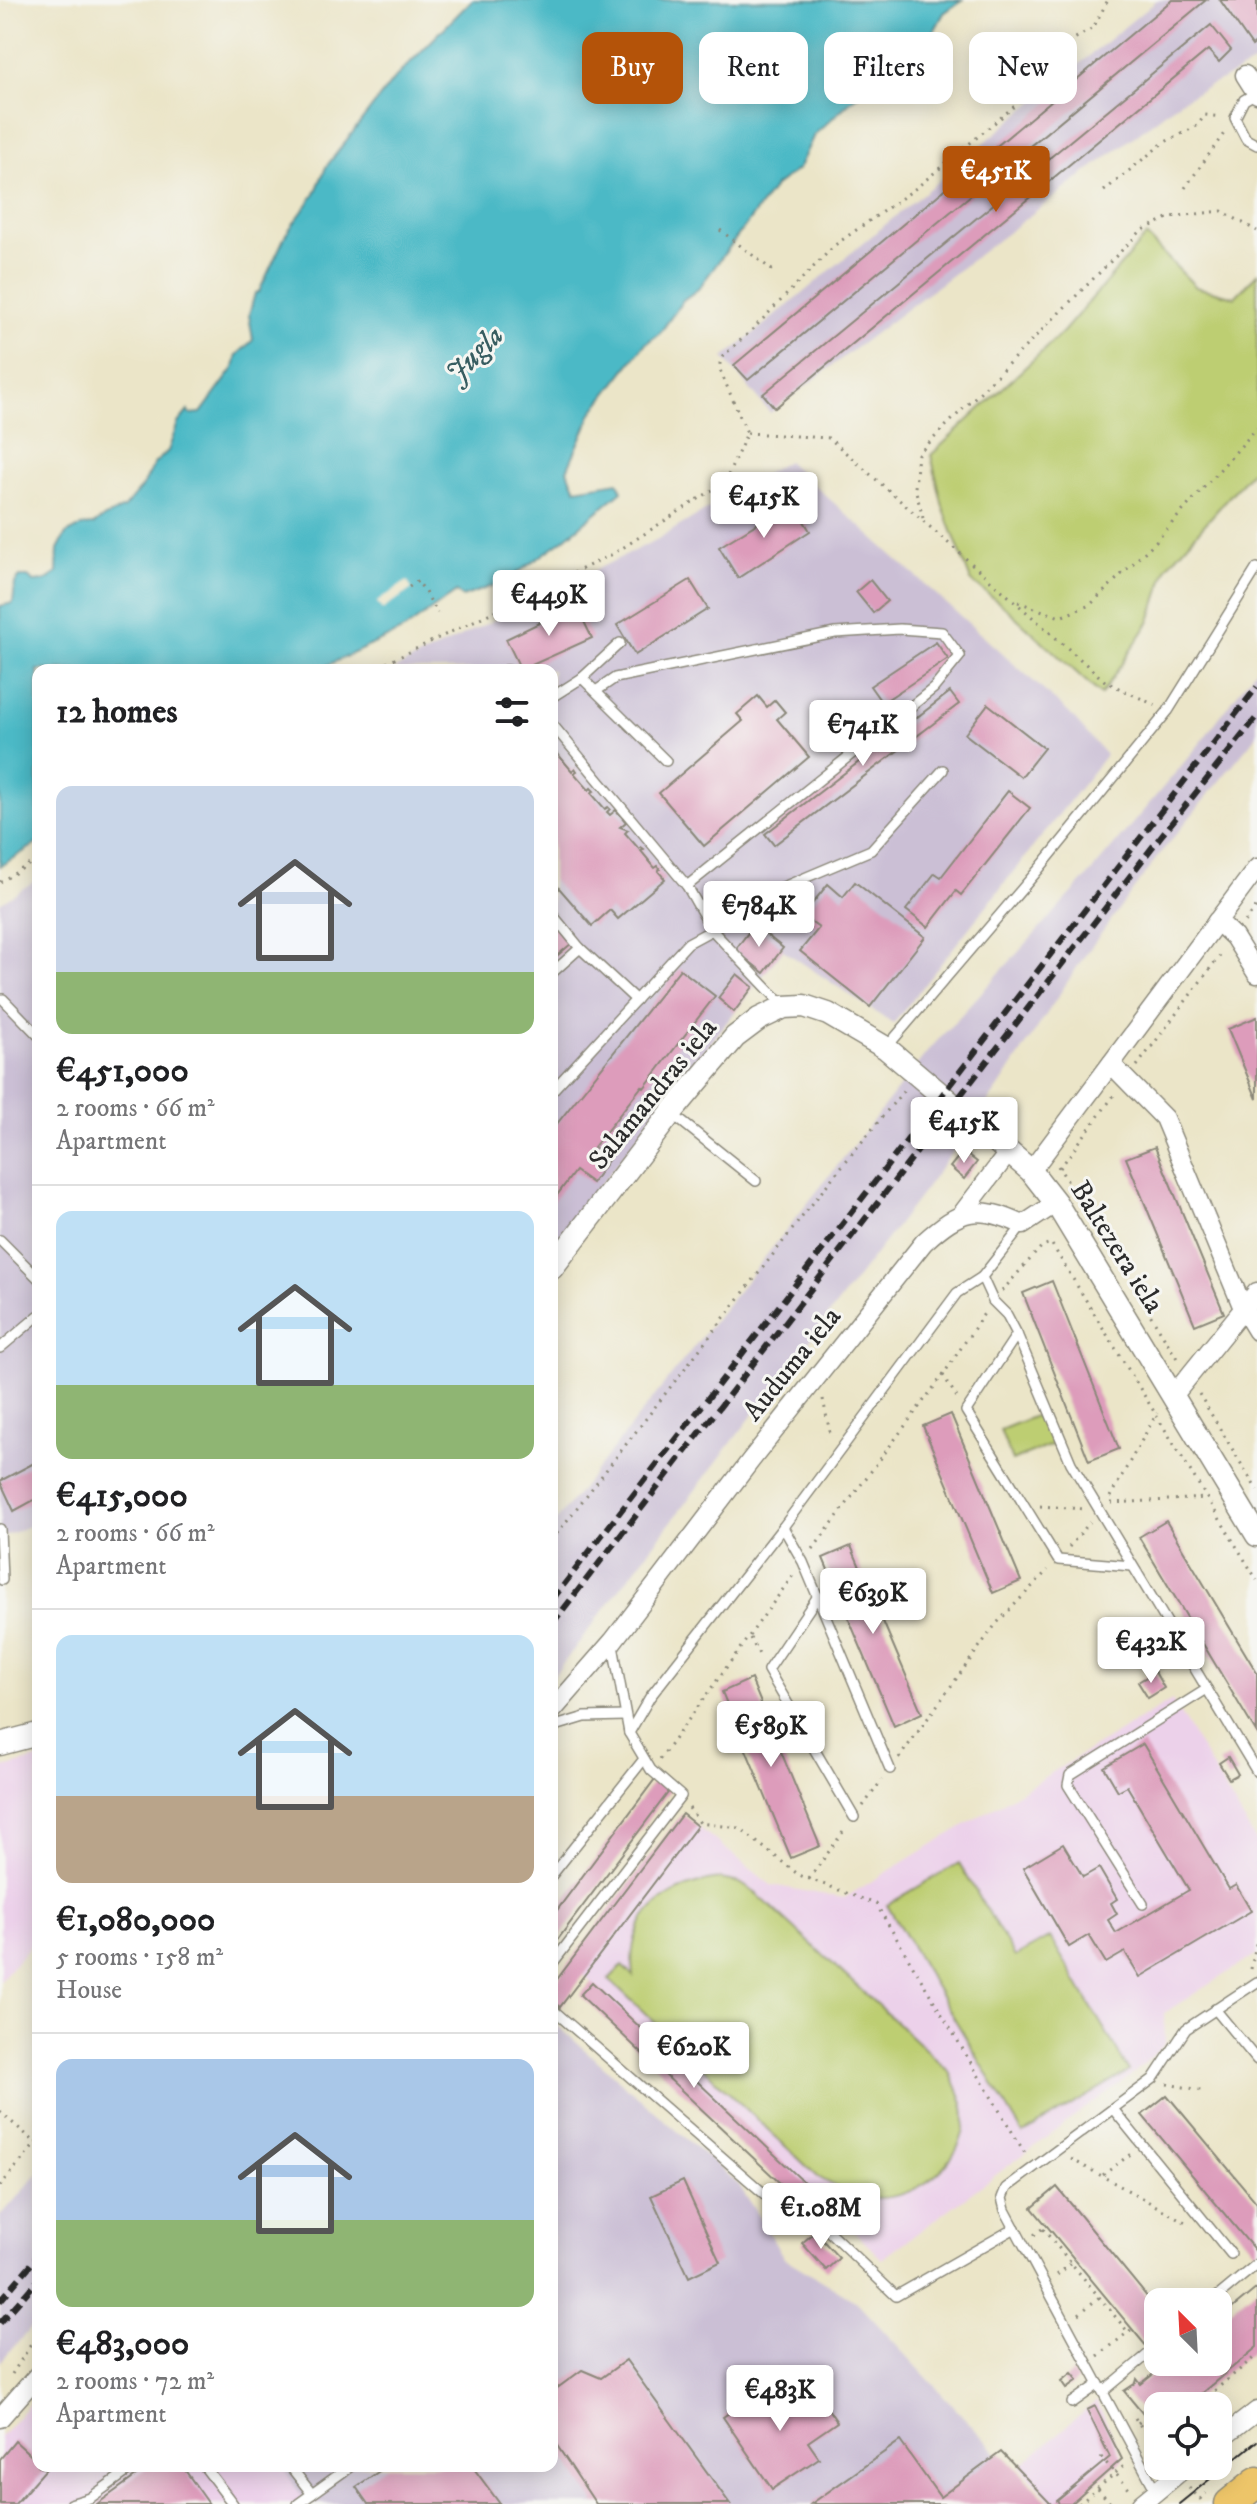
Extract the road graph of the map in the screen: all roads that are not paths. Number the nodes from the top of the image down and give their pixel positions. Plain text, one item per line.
1 (1245, 75) dead end
2 (1257, 94) edge
3 (1257, 145) edge
4 (1257, 568) edge
5 (620, 643) dead end
6 (582, 678) junction
7 (596, 691) junction
8 (558, 693) edge
9 (558, 731) edge
10 (666, 761) dead end
11 (943, 770) dead end
12 (1257, 868) edge
13 (687, 886) junction
14 (558, 921) edge
15 (1217, 921) junction
16 (712, 930) junction
17 (580, 948) junction
18 (558, 968) edge
19 (1257, 974) edge
20 (3, 999) dead end
21 (636, 1000) junction
22 (784, 1007) junction
23 (32, 1029) edge
24 (886, 1048) junction
25 (1111, 1064) junction
26 (558, 1084) edge
27 (671, 1113) junction
28 (1009, 1152) junction
29 (1031, 1171) junction
30 (756, 1181) dead end
31 (1066, 1198) junction
32 (961, 1215) junction
33 (1023, 1225) junction
34 (0, 1240) edge
35 (558, 1260) edge
36 (32, 1272) edge
37 (982, 1277) junction
38 (1257, 1292) edge
39 (1243, 1308) junction
40 (32, 1321) edge
41 (1257, 1331) edge
42 (1017, 1334) junction
43 (0, 1348) edge
44 (1173, 1396) junction
45 (783, 1527) junction
46 (0, 1529) edge
47 (1257, 1535) edge
48 (1132, 1566) junction
49 (2, 1580) edge
50 (818, 1596) junction
51 (613, 1641) junction
52 (1207, 1689) junction
53 (558, 1704) edge
54 (625, 1716) junction
55 (558, 1725) edge
56 (629, 1733) junction
57 (32, 1736) edge
58 (0, 1744) edge
59 (644, 1759) junction
60 (890, 1769) road end
61 (1257, 1772) edge
62 (854, 1817) road end
63 (558, 1867) edge
64 (1143, 1904) dead end
65 (558, 1956) edge
66 (1257, 1982) edge
67 (1215, 2009) junction
68 (558, 2014) edge
69 (1257, 2060) edge
70 (1113, 2109) junction
71 (1015, 2228) junction
72 (1231, 2254) dead end
73 (1257, 2264) edge
74 (1228, 2288) edge
75 (1144, 2356) edge
76 (32, 2382) edge
77 (1102, 2388) junction
78 (1072, 2403) dead end
79 (1257, 2411) edge
80 (0, 2418) edge
81 (1232, 2430) edge
82 (127, 2472) edge
83 (209, 2472) edge
84 (295, 2472) edge
85 (343, 2472) edge
86 (1170, 2480) edge
87 (1156, 2491) junction
88 (312, 2494) junction
89 (1138, 2500) edge
90 (70, 2504) edge
91 (233, 2504) edge
92 (298, 2504) edge

1 - 2 street
2 - 3 lane
4 - 24 lane
5 - 6 lane
6 - 7 lane
6 - 8 lane
7 - 10 lane
7 - 13 lane
9 - 13 lane
11 - 16 lane
12 - 15 street
13 - 16 lane
14 - 17 lane
15 - 19 street
15 - 25 street
16 - 21 lane
16 - 22 lane
17 - 18 lane
17 - 21 lane
20 - 23 lane
21 - 26 lane
22 - 24 street, Baltezera iela
22 - 27 street, Salamandras iela
24 - 28 street, Baltezera iela
25 - 29 street
25 - 39 street
27 - 30 lane
27 - 35 street, Salamandras iela
28 - 29 street, Baltezera iela
28 - 32 street, Auduma iela
29 - 31 street, Baltezera iela
31 - 33 street
31 - 44 street, Baltezera iela
32 - 33 street
32 - 51 street, Auduma iela
33 - 37 lane
34 - 36 lane
37 - 42 lane
37 - 45 lane
38 - 39 street
39 - 41 street
39 - 44 street
40 - 43 lane
42 - 48 lane
42 - 48 lane
44 - 47 street, Baltezera iela
45 - 50 lane
45 - 56 lane
46 - 49 lane
48 - 52 lane
50 - 60 lane
50 - 62 lane
51 - 53 street, Auduma iela
51 - 54 lane
52 - 61 lane
52 - 64 lane
54 - 55 lane
54 - 56 lane
56 - 59 lane
57 - 58 street
59 - 63 lane
59 - 65 lane
66 - 67 lane
67 - 69 lane
67 - 70 lane
68 - 71 lane
70 - 71 lane
70 - 72 lane
71 - 77 lane
73 - 74 lane
75 - 77 lane
76 - 80 street
77 - 78 lane
77 - 87 lane
79 - 81 street
82 - 90 lane
83 - 91 lane
84 - 88 lane
85 - 88 lane
86 - 87 street
87 - 89 street
88 - 92 lane

